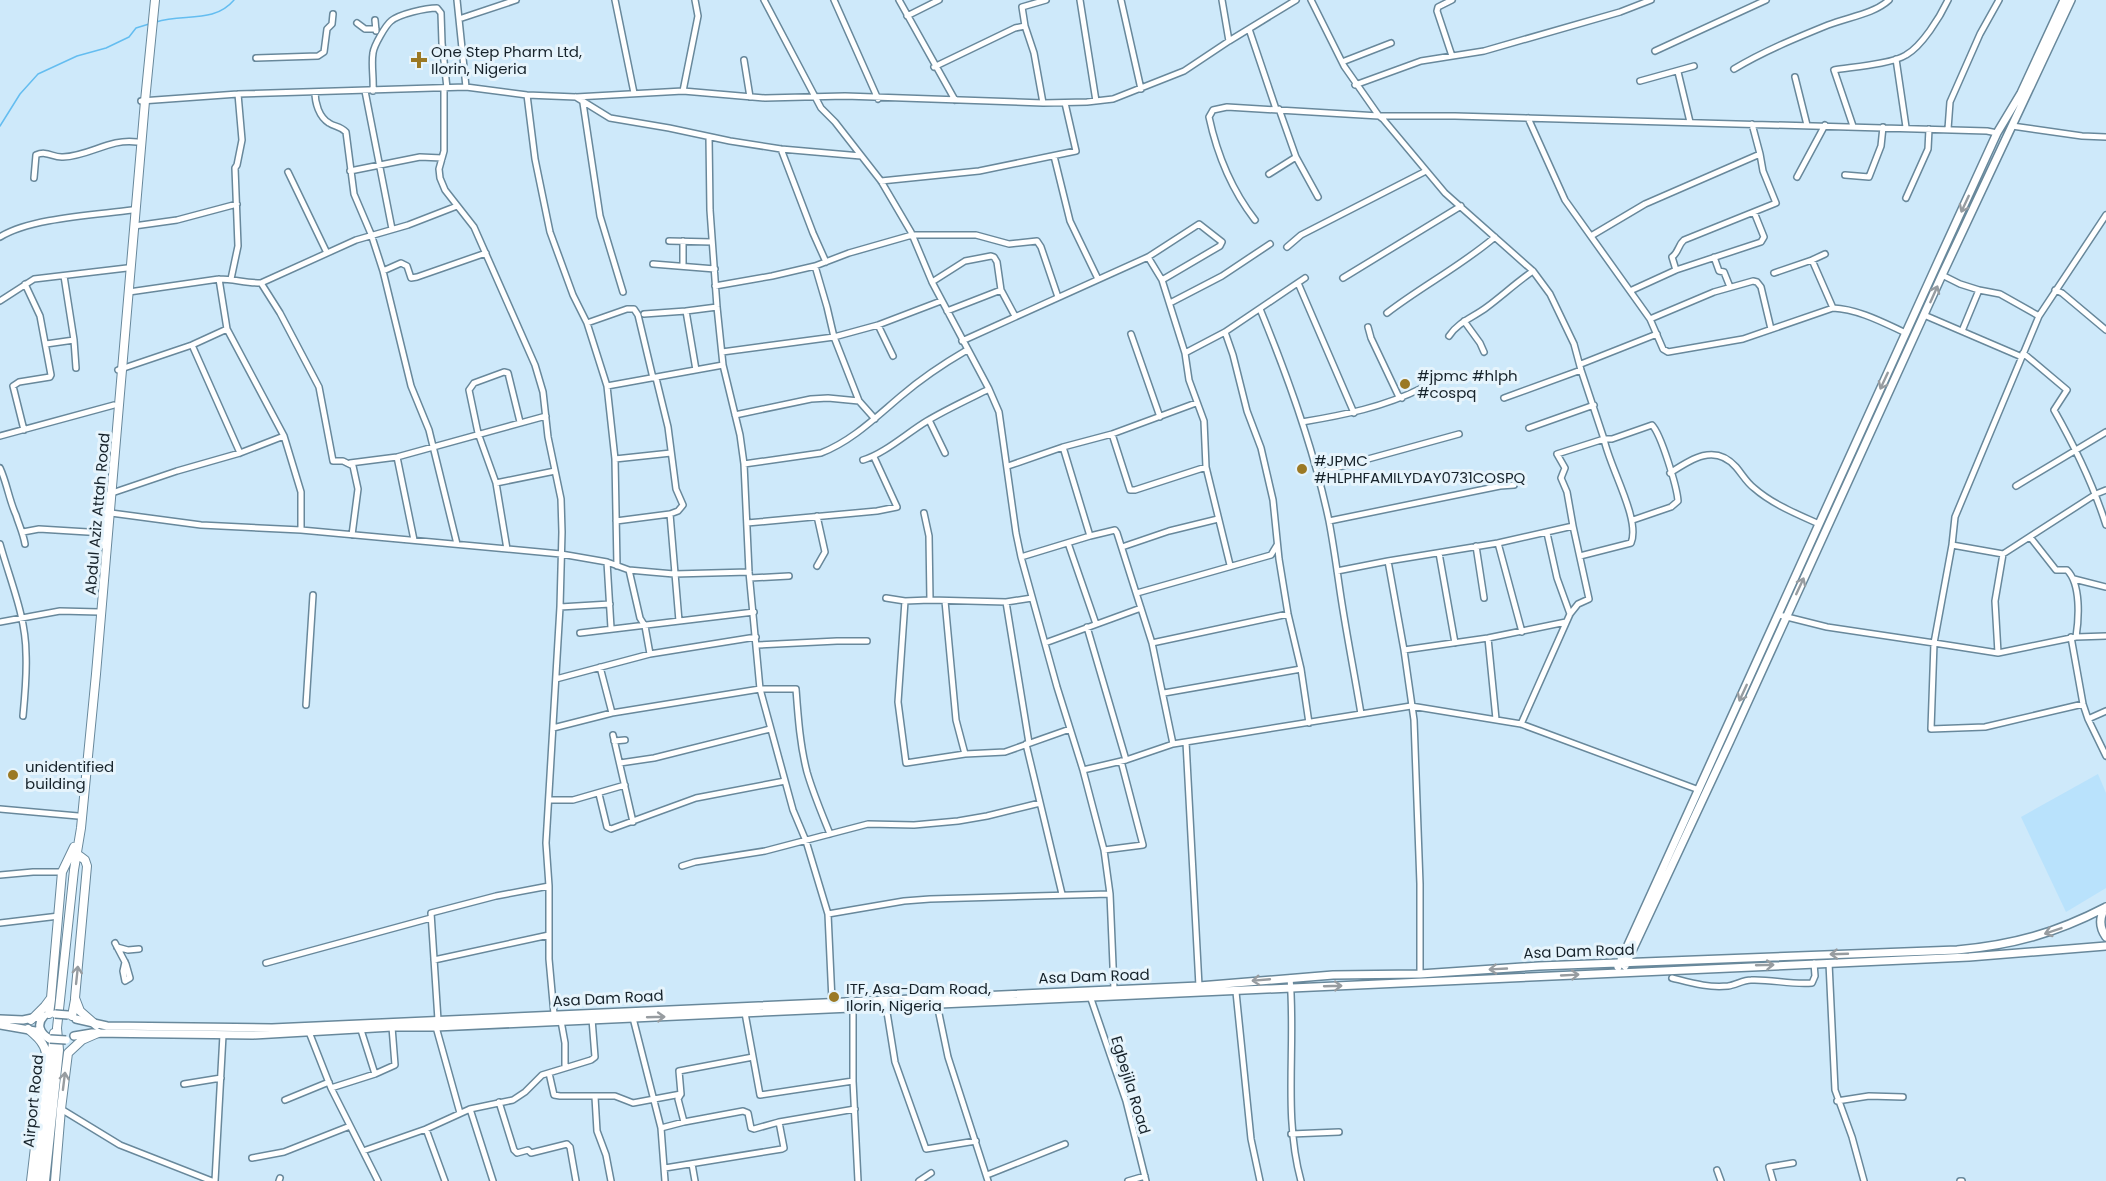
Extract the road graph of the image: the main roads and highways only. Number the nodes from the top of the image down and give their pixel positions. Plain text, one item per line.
1 (153, 0) edge
2 (2064, 0) edge
3 (2070, 0) edge
4 (143, 101) junction
5 (1978, 175) junction
6 (1986, 179) junction
7 (1905, 347) junction
8 (120, 370) junction
9 (1867, 419) junction
10 (1875, 422) junction
11 (109, 494) junction
12 (1805, 564) junction
13 (1782, 616) junction
14 (75, 851) junction
15 (1669, 865) junction
16 (2106, 907) edge
17 (2106, 937) edge
18 (2106, 946) edge
19 (1633, 949) junction
20 (1625, 952) junction
21 (1872, 957) junction
22 (1645, 962) junction
23 (1623, 963) junction
24 (1606, 964) junction
25 (1620, 972) junction
26 (51, 998) junction
27 (75, 998) junction
28 (789, 1007) junction
29 (49, 1015) junction
30 (72, 1017) junction
31 (0, 1019) edge
32 (31, 1020) junction
33 (404, 1024) junction
34 (437, 1024) junction
35 (0, 1025) edge
36 (56, 1026) junction
37 (28, 1029) junction
38 (98, 1029) junction
39 (46, 1036) junction
40 (70, 1038) junction
41 (45, 1049) junction
42 (68, 1053) junction
43 (31, 1181) edge
44 (38, 1181) edge
45 (45, 1181) edge
46 (55, 1181) edge

1 - 4 highway, Abdul Aziz Attah Road
2 - 5 main road
3 - 6 main road
4 - 8 highway, Abdul Aziz Attah Road
4 - 8 highway, Abdul Aziz Attah Road
5 - 6 main road
5 -> 7 main road
7 -> 6 main road
7 -> 9 main road
7 - 10 main road
8 - 11 highway, Abdul Aziz Attah Road
8 - 11 highway, Abdul Aziz Attah Road
9 - 10 main road
9 - 12 main road
10 - 12 main road
11 - 14 highway, Abdul Aziz Attah Road
11 - 14 highway, Abdul Aziz Attah Road
12 - 13 main road
13 - 15 main road
13 -> 15 main road
14 - 26 highway
27 -> 14 highway
14 - 36 highway, Abdul Aziz Attah Road
15 - 19 main road
15 - 20 main road
16 - 17 main road
16 -> 21 main road, Asa Dam Road
18 - 21 main road, Asa Dam Road
19 - 22 main road
19 - 23 main road
20 - 23 main road
20 - 24 main road
21 -> 22 main road, Asa Dam Road
25 -> 21 main road, Asa Dam Road
22 - 23 main road, Asa Dam Road
23 - 24 main road, Asa Dam Road
23 - 25 main road
24 -> 28 main road, Asa Dam Road
28 -> 25 main road, Asa Dam Road
26 - 29 highway
26 - 32 highway
27 - 30 highway
27 - 38 highway
28 - 34 main road, Asa Dam Road
34 -> 28 main road, Asa Dam Road
29 - 30 main road, Asa Dam Road, bridge
29 - 32 main road
29 - 39 main road
30 - 38 main road, Asa Dam Road
30 - 40 main road
31 - 32 main road
33 - 34 main road, Asa Dam Road
33 - 38 main road, Asa Dam Road
33 - 38 main road, Asa Dam Road
35 - 37 main road, Asa Dam Road
36 - 44 highway, Airport Road
36 - 45 highway, Airport Road
37 - 39 main road, Asa Dam Road
37 - 41 highway
38 - 40 main road, Asa Dam Road
38 - 42 highway
39 - 40 main road, Asa Dam Road, bridge
39 - 41 highway
40 - 42 highway
41 - 43 highway
46 -> 42 highway

